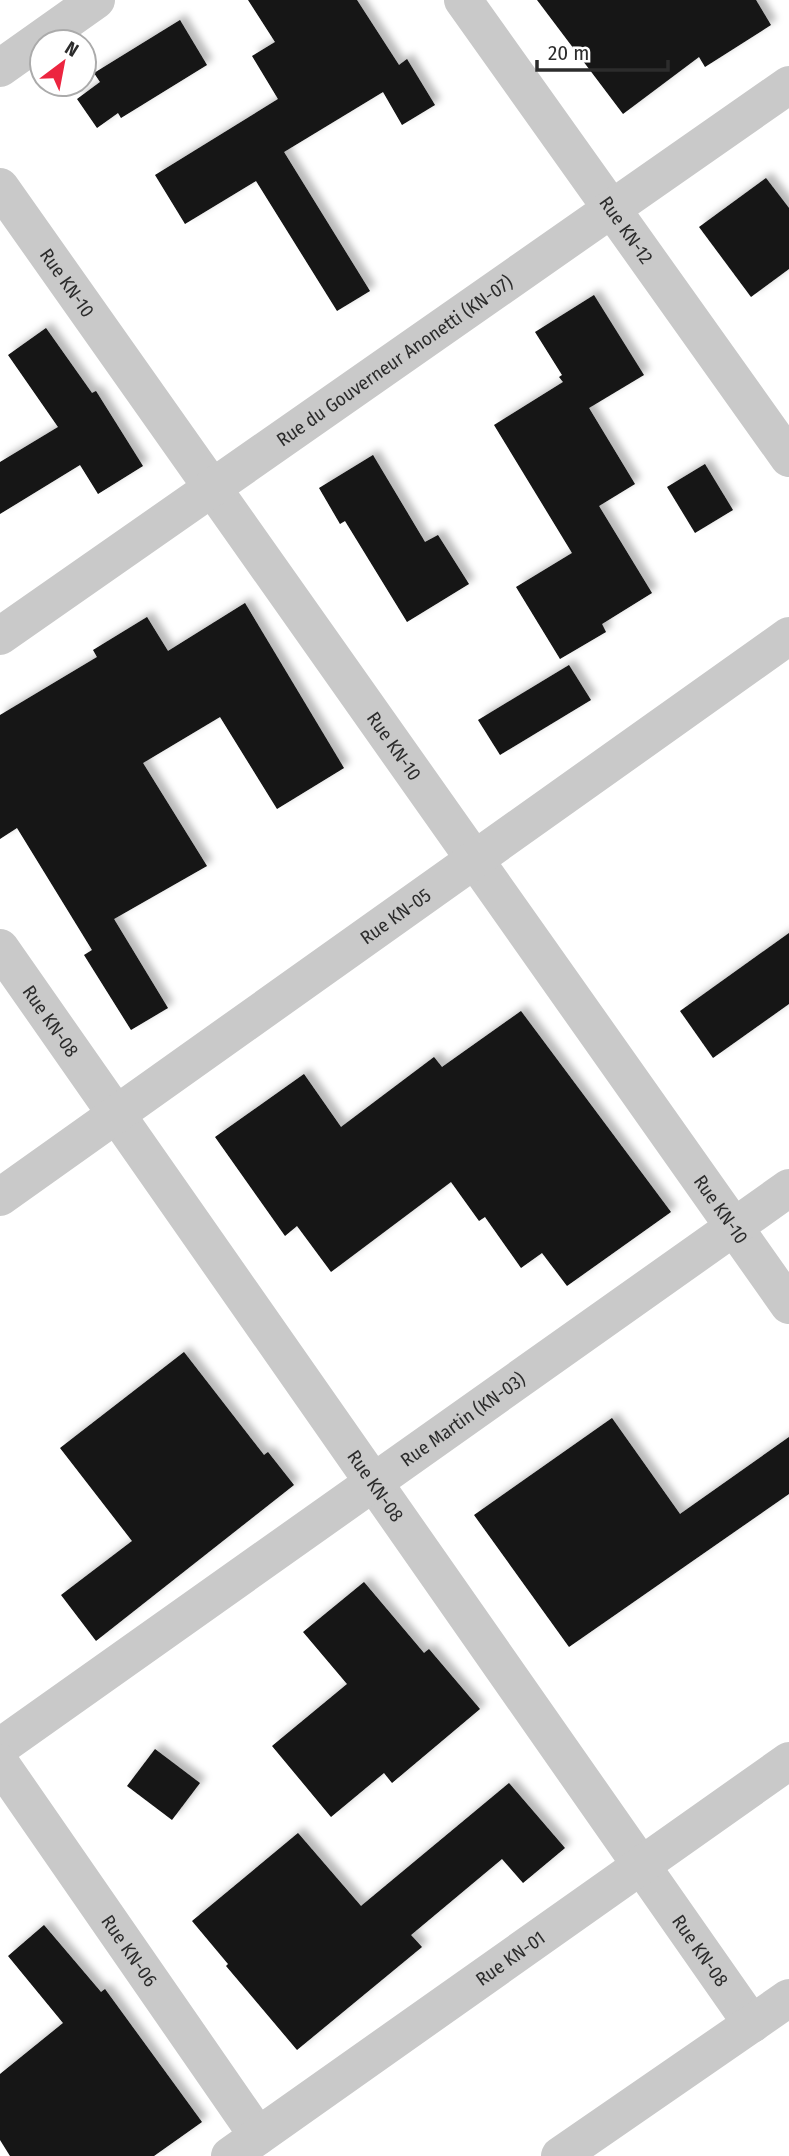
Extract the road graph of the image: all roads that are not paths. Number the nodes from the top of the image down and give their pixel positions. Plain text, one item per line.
1 (96, 0) edge
2 (463, 0) edge
3 (0, 68) edge
4 (789, 85) edge
5 (0, 187) edge
6 (612, 208) junction
7 (789, 458) edge
8 (213, 487) junction
9 (0, 636) edge
10 (789, 636) edge
11 (475, 859) junction
12 (0, 948) edge
13 (116, 1115) junction
14 (789, 1188) edge
15 (0, 1198) edge
16 (734, 1227) junction
17 (789, 1305) edge
18 (373, 1482) junction
19 (0, 1747) edge
20 (789, 1761) edge
21 (0, 1763) edge
22 (641, 1866) junction
23 (789, 1998) edge
24 (752, 2024) junction
25 (244, 2146) edge
26 (560, 2156) edge

1 - 3 street
2 - 6 street, Rue KN-12
4 - 6 street, Rue du Gouverneur Anonetti (KN-07)
5 - 8 street, Rue KN-10
6 - 7 street, Rue KN-12
6 - 8 street, Rue du Gouverneur Anonetti (KN-07)
8 - 9 street, Rue du Gouverneur Anonetti (KN-07)
8 - 11 street, Rue KN-10
10 - 11 street, Rue KN-05
11 - 13 street, Rue KN-05
11 - 16 street, Rue KN-10
12 - 13 street, Rue KN-08
13 - 15 street, Rue KN-05
13 - 18 street, Rue KN-08
14 - 16 street, Rue Martin (KN-03)
16 - 17 street, Rue KN-10
16 - 18 street, Rue Martin (KN-03)
18 - 19 street, Rue Martin (KN-03)
18 - 22 street, Rue KN-08
20 - 22 street, Rue KN-01
21 - 25 street, Rue KN-06
22 - 24 street, Rue KN-08
22 - 25 street, Rue KN-01
23 - 24 street
24 - 26 street

